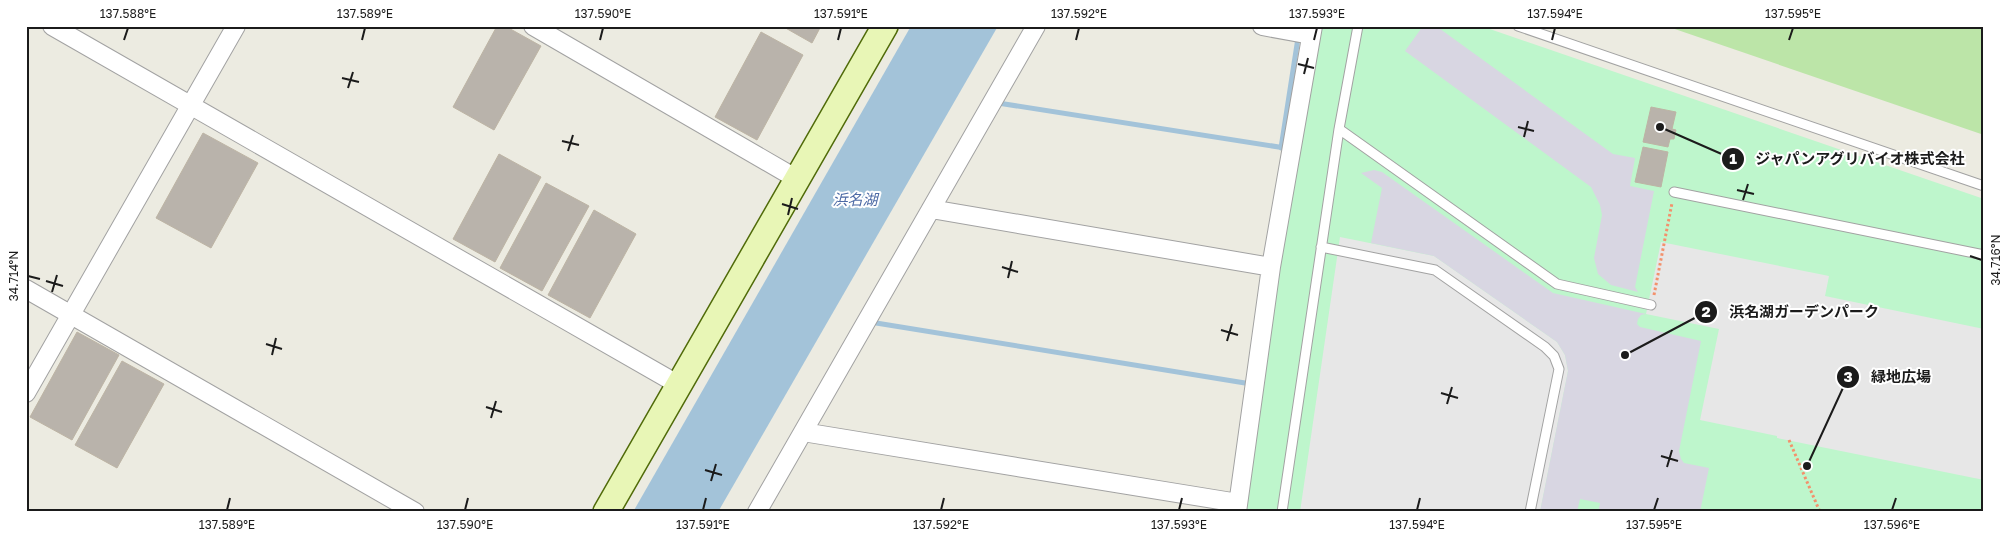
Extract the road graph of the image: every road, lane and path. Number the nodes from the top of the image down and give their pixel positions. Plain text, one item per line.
1 (52, 26) edge
2 (236, 26) edge
3 (533, 26) edge
4 (885, 26) edge
5 (1036, 26) edge
6 (1262, 26) edge
7 (1358, 26) edge
8 (1518, 26) edge
9 (1312, 30) edge
10 (190, 106) junction
11 (1339, 129) junction
12 (797, 179) junction
13 (1984, 186) edge
14 (1674, 192) joint
15 (931, 210) junction
16 (1321, 247) junction
17 (1984, 255) edge
18 (1271, 267) junction
19 (26, 289) edge
20 (1651, 305) joint
21 (71, 315) junction
22 (679, 384) junction
23 (26, 393) edge
24 (803, 432) junction
25 (1789, 440) dead end
26 (1238, 507) edge
27 (415, 512) edge
28 (606, 512) edge
29 (756, 512) edge
30 (1282, 512) edge
31 (1530, 512) edge
32 (1820, 512) edge

1 - 10 street
2 - 10 street
3 - 12 street
4 - 12 street
5 - 15 street
6 - 9 street
7 - 11 lane
8 - 13 lane
9 - 18 street
10 - 21 street
10 - 22 street
11 - 16 lane
11 - 20 lane
12 - 22 street
14 - 17 lane
14 - 20 path
15 - 18 street
15 - 24 street
16 - 30 lane
16 - 31 lane
18 - 26 street
19 - 21 street
21 - 23 street
21 - 27 street
22 - 28 street
24 - 26 street
24 - 29 street
25 - 32 path

